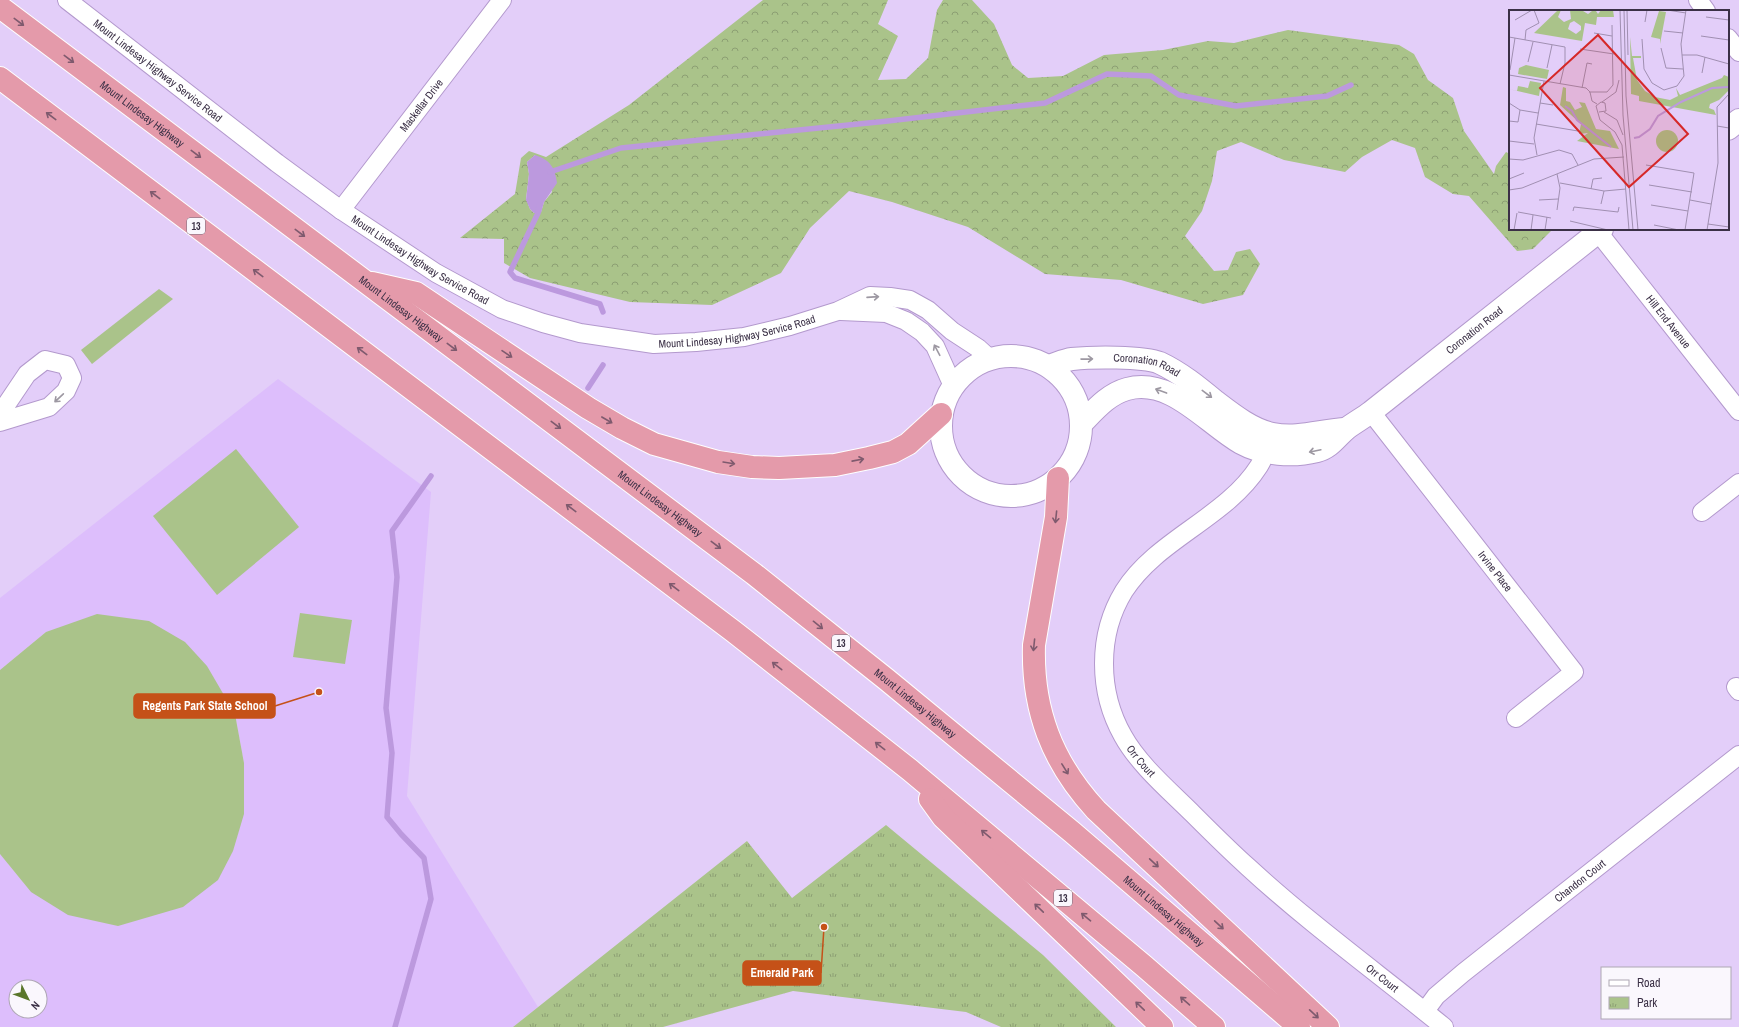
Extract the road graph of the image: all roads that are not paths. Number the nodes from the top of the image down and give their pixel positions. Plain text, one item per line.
1 (67, 0) edge
2 (502, 0) edge
3 (1698, 0) edge
4 (0, 7) edge
5 (1705, 10) edge
6 (1729, 39) edge
7 (1739, 52) edge
8 (0, 78) edge
9 (1739, 120) edge
10 (1729, 128) edge
11 (341, 210) junction
12 (1600, 230) edge
13 (365, 282) junction
14 (838, 311) junction
15 (990, 359) junction
16 (1049, 366) junction
17 (953, 386) junction
18 (1739, 411) edge
19 (1371, 412) junction
20 (0, 414) edge
21 (941, 414) junction
22 (0, 422) edge
23 (1081, 424) junction
24 (1269, 443) junction
25 (1058, 478) junction
26 (1739, 483) edge
27 (1702, 512) dead end
28 (1516, 718) dead end
29 (1739, 755) edge
30 (910, 770) junction
31 (1425, 1011) junction
32 (1162, 1027) edge
33 (1214, 1027) edge
34 (1299, 1027) edge
35 (1328, 1027) edge
36 (1444, 1027) edge

1 - 11 street, Mount Lindesay Highway Service Road
2 - 11 street, Mackellar Drive
3 - 5 street
4 -> 13 highway, Mount Lindesay Highway / 13
6 - 7 street
30 -> 8 highway, 13
9 - 10 street
11 - 14 street, Mount Lindesay Highway Service Road
12 - 18 street, Hill End Avenue
12 - 19 street, Coronation Road
13 -> 21 highway
13 -> 34 highway, Mount Lindesay Highway / 13
14 -> 15 street, Mount Lindesay Highway Service Road
17 -> 14 street, Mount Lindesay Highway Service Road
15 - 16 street
15 - 17 street
16 - 23 street
16 -> 24 street, Coronation Road
17 - 21 street
19 - 24 street, Coronation Road
19 - 28 street, Irvine Place
20 -> 22 street
21 - 25 street
24 -> 23 street, Coronation Road
23 - 25 street
24 - 31 street, Orr Court
25 -> 35 highway
26 - 27 street
29 - 31 street, Chandon Court
32 -> 30 highway
33 -> 30 highway, 13
31 - 36 street, Orr Court

